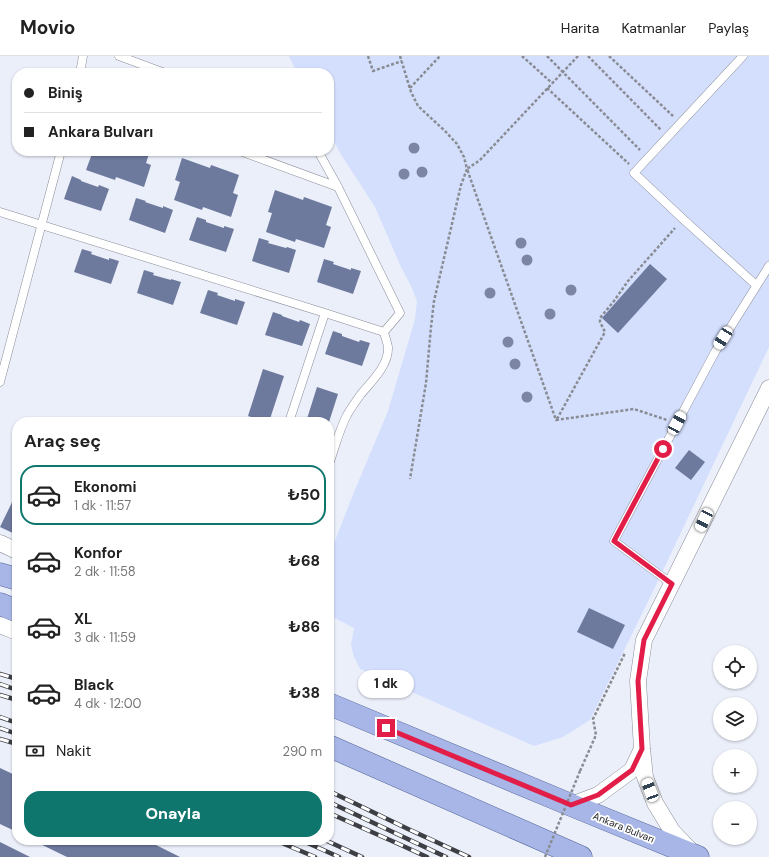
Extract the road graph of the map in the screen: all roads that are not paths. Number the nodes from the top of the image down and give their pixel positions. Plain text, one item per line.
1 (83, 56) edge
2 (119, 56) edge
3 (743, 56) edge
4 (81, 68) edge
5 (151, 68) edge
6 (60, 156) edge
7 (254, 156) edge
8 (321, 156) edge
9 (338, 187) junction
10 (0, 212) edge
11 (41, 226) junction
12 (769, 266) edge
13 (756, 286) junction
14 (325, 313) junction
15 (384, 332) junction
16 (0, 382) edge
17 (769, 388) edge
18 (291, 417) edge
19 (334, 449) edge
20 (0, 543) edge
21 (12, 549) edge
22 (0, 574) edge
23 (12, 578) edge
24 (672, 584) junction
25 (0, 604) edge
26 (12, 609) edge
27 (0, 626) edge
28 (12, 630) edge
29 (334, 706) edge
30 (334, 748) edge
31 (642, 749) junction
32 (334, 752) edge
33 (355, 758) junction
34 (571, 805) junction
35 (696, 856) edge
36 (581, 857) edge

1 - 4 lane
2 - 5 lane
3 - 13 lane
6 - 11 lane
7 - 9 lane
8 - 9 lane
9 - 15 lane
10 - 11 lane
11 - 14 lane
11 - 16 lane
12 - 13 lane
13 - 24 lane
14 - 15 lane
14 - 18 lane
15 - 19 lane
17 - 24 street
20 - 21 street
22 - 23 main road
24 - 31 street
25 - 26 main road
27 - 28 street
29 - 34 main road, Ankara Bulvarı
30 - 33 main road
31 - 34 street
31 - 35 street
32 - 33 street
33 - 36 main road
34 - 35 main road, Ankara Bulvarı

